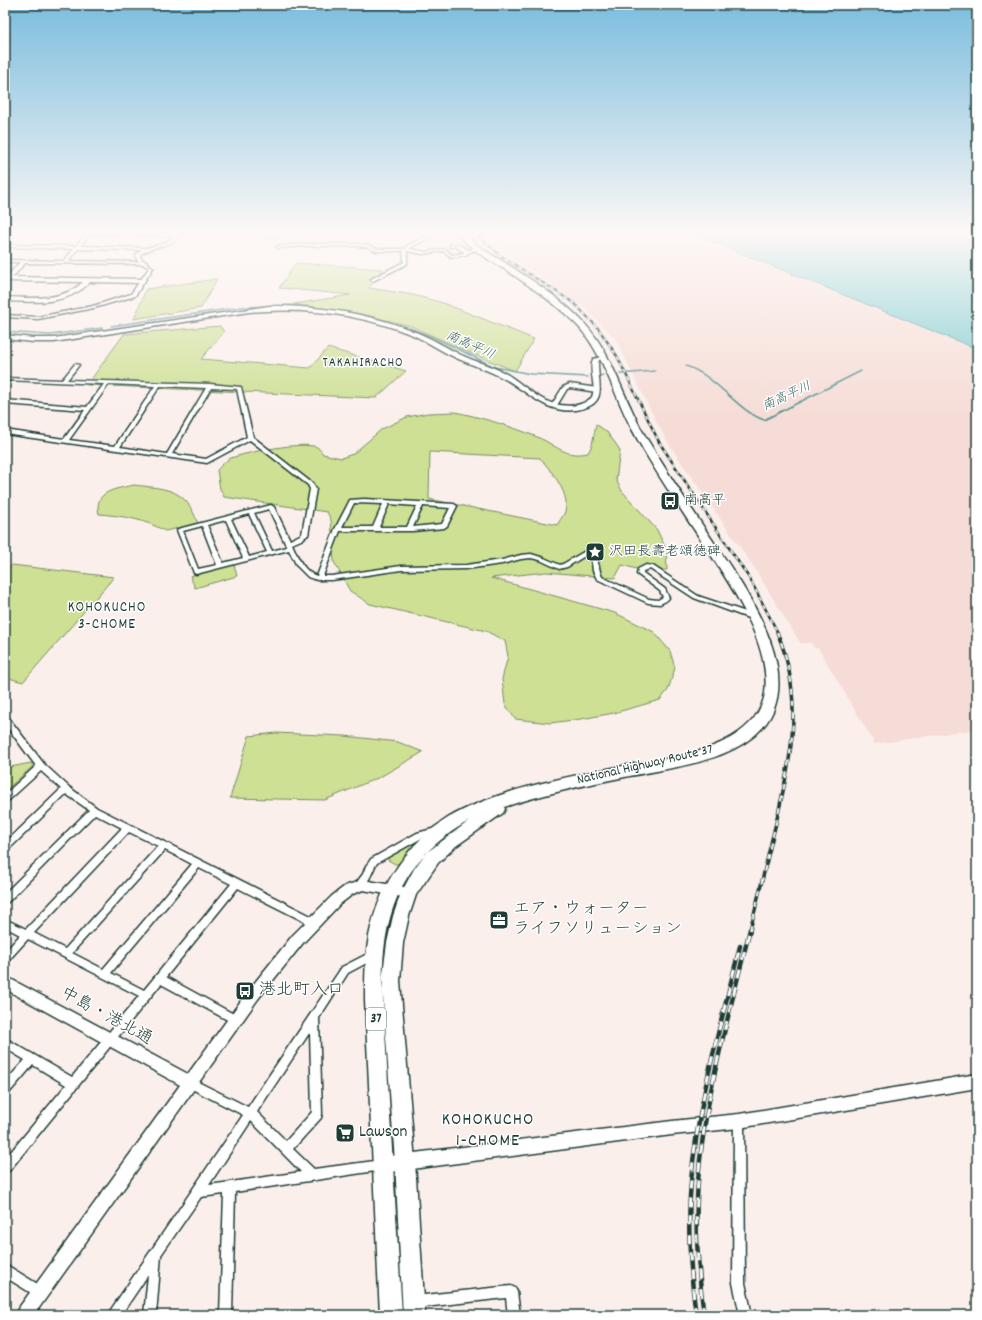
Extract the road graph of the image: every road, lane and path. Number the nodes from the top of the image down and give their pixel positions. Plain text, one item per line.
1 (71, 294) edge
2 (133, 294) edge
3 (544, 294) edge
4 (5, 299) edge
5 (5, 316) edge
6 (5, 337) edge
7 (604, 357) junction
8 (77, 365) dead end
9 (5, 379) edge
10 (64, 380) junction
11 (108, 382) junction
12 (158, 384) junction
13 (210, 386) junction
14 (597, 390) junction
15 (5, 402) edge
16 (554, 406) junction
17 (87, 410) junction
18 (5, 432) edge
19 (250, 438) junction
20 (64, 441) junction
21 (116, 448) junction
22 (169, 455) junction
23 (387, 502) junction
24 (421, 504) junction
25 (252, 512) junction
26 (228, 518) junction
27 (204, 524) junction
28 (375, 529) junction
29 (409, 529) junction
30 (338, 530) junction
31 (290, 545) junction
32 (270, 553) junction
33 (247, 559) junction
34 (221, 566) junction
35 (319, 578) junction
36 (753, 617) junction
37 (5, 719) edge
38 (41, 766) junction
39 (66, 789) junction
40 (521, 796) junction
41 (5, 799) edge
42 (94, 810) junction
43 (127, 828) junction
44 (443, 829) junction
45 (164, 845) junction
46 (5, 848) edge
47 (198, 864) junction
48 (237, 883) junction
49 (356, 887) junction
50 (401, 891) junction
51 (5, 899) edge
52 (314, 922) junction
53 (5, 923) edge
54 (27, 935) junction
55 (66, 954) junction
56 (375, 954) junction
57 (5, 958) edge
58 (105, 974) junction
59 (159, 978) junction
60 (5, 982) edge
61 (145, 995) junction
62 (314, 1016) junction
63 (236, 1020) junction
64 (110, 1039) junction
65 (5, 1044) edge
66 (32, 1059) junction
67 (977, 1081) edge
68 (72, 1083) junction
69 (190, 1083) junction
70 (5, 1090) edge
71 (250, 1114) junction
72 (739, 1121) junction
73 (286, 1150) junction
74 (405, 1162) junction
75 (382, 1165) junction
76 (5, 1167) edge
77 (315, 1175) junction
78 (230, 1187) junction
79 (198, 1192) junction
80 (156, 1253) junction
81 (5, 1270) edge
82 (40, 1292) junction
83 (414, 1308) edge
84 (390, 1310) edge
85 (24, 1315) edge
86 (114, 1315) edge
87 (150, 1315) edge
88 (226, 1315) edge
89 (514, 1315) edge
90 (746, 1315) edge

1 - 4 street
2 - 5 street
3 - 7 highway, National Highway Route 37 / 37
6 - 16 street
7 - 14 street
7 - 36 highway, National Highway Route 37 / 37
8 - 10 street
9 - 10 street
10 - 11 street
11 - 12 street
11 - 17 street
12 - 13 street
12 - 21 street
13 - 19 street
13 - 22 street
14 - 16 street
14 - 16 street
15 - 17 street
17 - 20 street
18 - 20 street
19 - 22 street
19 - 31 street
20 - 21 street
21 - 22 street
23 - 24 street
23 - 28 street
23 - 30 street
24 - 29 street
24 - 29 street
25 - 26 street
25 - 31 street
25 - 32 street
26 - 27 street
26 - 33 street
27 - 34 street
27 - 34 street
28 - 29 street
28 - 30 street
30 - 35 street
31 - 32 street
31 - 35 street
32 - 33 street
33 - 34 street
35 - 36 street
36 - 40 highway, National Highway Route 37 / 37
37 - 38 street
38 - 39 street
38 - 41 street
39 - 42 street
39 - 46 street
40 - 44 highway, National Highway Route 37 / 37
40 - 50 highway, National Highway Route 37 / 37
42 - 43 street
42 - 51 street
43 - 45 street
43 - 54 street
44 - 49 street
44 - 50 highway, National Highway Route 37 / 37
45 - 47 street
45 - 55 street
47 - 48 street
47 - 58 street
48 - 52 street
48 - 59 street
49 - 50 street
49 - 52 street
50 - 56 highway, National Highway Route 37 / 37
50 - 74 highway, National Highway Route 37 / 37
52 - 63 street
53 - 54 street
54 - 55 street
54 - 57 street
55 - 58 street
56 - 62 street
56 - 75 highway, National Highway Route 37 / 37
58 - 61 street
59 - 61 street
59 - 63 street
60 - 64 street, 中島・港北通
61 - 64 street
62 - 71 street
62 - 73 street
63 - 69 street
64 - 68 street
64 - 69 street, 中島・港北通
65 - 66 street
66 - 68 street
66 - 70 street
67 - 72 street
68 - 76 street
69 - 71 street
69 - 82 street
71 - 73 street
71 - 79 street
72 - 74 street
72 - 90 street
73 - 77 street
74 - 75 street
74 - 83 highway, National Highway Route 37 / 37
75 - 77 street
75 - 84 highway, National Highway Route 37 / 37
77 - 78 street
78 - 79 street
78 - 88 street
79 - 80 street
80 - 86 street
80 - 87 street
81 - 82 street
82 - 85 street
83 - 84 street
83 - 89 street

